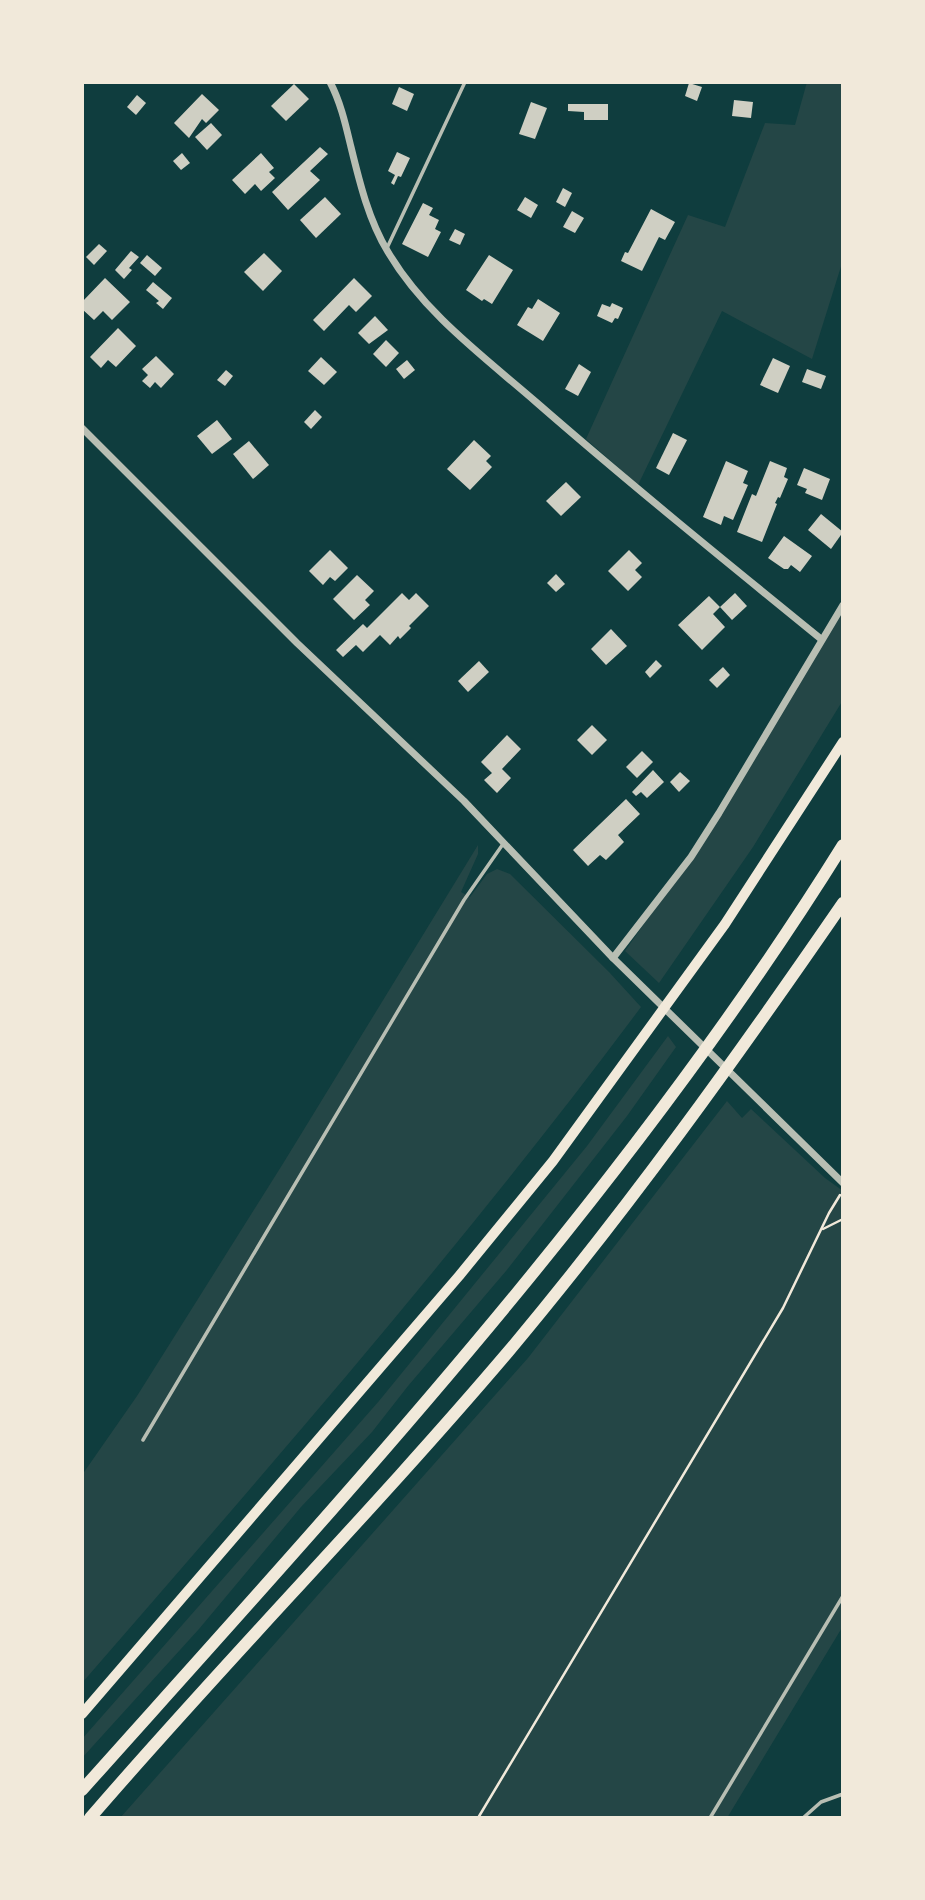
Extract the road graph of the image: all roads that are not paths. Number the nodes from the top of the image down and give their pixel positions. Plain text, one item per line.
1 (330, 82) edge
2 (465, 82) edge
3 (386, 250) junction
4 (82, 428) edge
5 (843, 605) edge
6 (821, 639) junction
7 (843, 741) edge
8 (503, 844) junction
9 (843, 845) edge
10 (843, 903) edge
11 (613, 958) junction
12 (843, 1183) edge
13 (143, 1440) dead end
14 (842, 1598) edge
15 (82, 1714) edge
16 (82, 1790) edge
17 (843, 1794) edge
18 (711, 1816) edge
19 (90, 1818) edge
20 (719, 1818) edge
21 (803, 1818) edge

1 - 3 street
2 - 3 lane
3 - 6 street
4 - 8 street
5 - 6 street
6 - 11 street
7 - 15 main road
8 - 11 street
8 - 13 lane
9 - 16 highway
10 - 19 highway
11 - 12 street
14 - 18 lane
17 - 21 lane
18 - 20 lane

